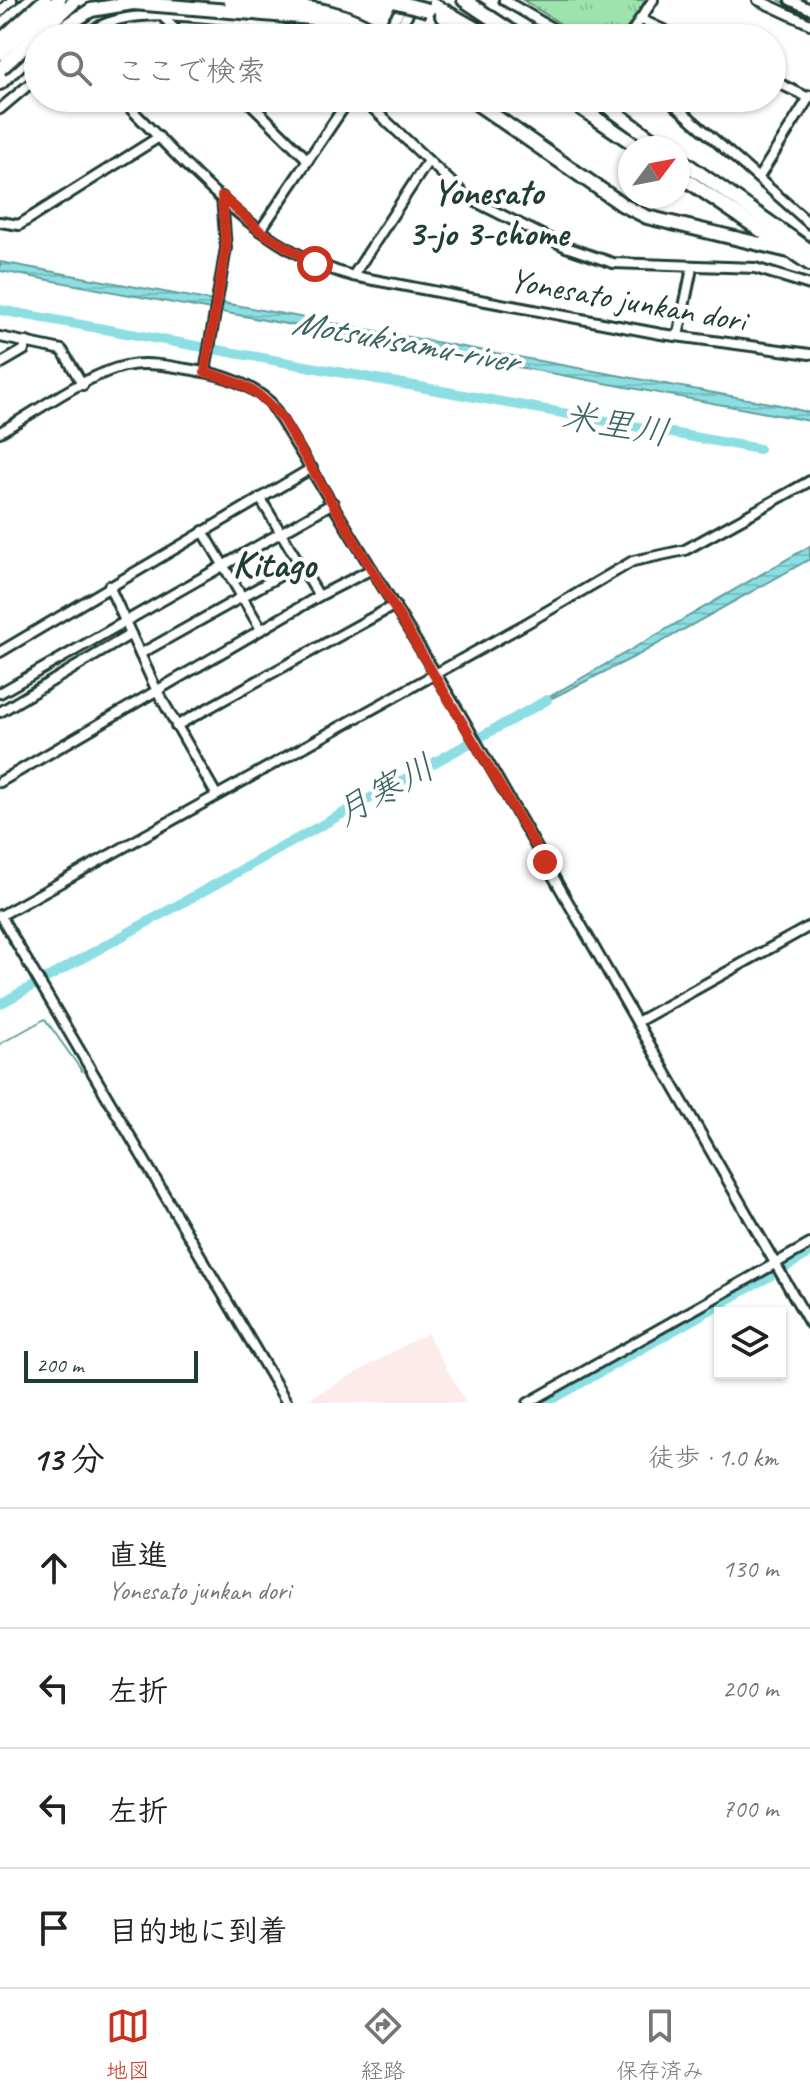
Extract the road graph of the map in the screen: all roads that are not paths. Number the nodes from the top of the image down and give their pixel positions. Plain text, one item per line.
1 (38, 0) edge
2 (45, 0) edge
3 (59, 0) edge
4 (76, 0) edge
5 (89, 0) edge
6 (105, 0) edge
7 (230, 0) edge
8 (301, 0) edge
9 (417, 0) edge
10 (466, 0) edge
11 (504, 0) edge
12 (653, 0) edge
13 (758, 0) edge
14 (790, 0) edge
15 (397, 1) edge
16 (21, 2) edge
17 (515, 3) edge
18 (428, 4) edge
19 (810, 9) edge
20 (0, 12) edge
21 (161, 16) junction
22 (640, 19) junction
23 (32, 24) edge
24 (44, 24) edge
25 (50, 24) edge
26 (63, 24) edge
27 (70, 24) edge
28 (76, 24) edge
29 (101, 24) edge
30 (169, 24) edge
31 (263, 24) edge
32 (299, 24) edge
33 (337, 24) edge
34 (362, 24) edge
35 (390, 24) edge
36 (397, 24) edge
37 (457, 24) edge
38 (466, 24) edge
39 (502, 24) edge
40 (547, 24) edge
41 (637, 24) edge
42 (651, 24) edge
43 (810, 24) edge
44 (0, 27) edge
45 (24, 31) edge
46 (0, 42) edge
47 (24, 47) edge
48 (0, 53) edge
49 (24, 59) edge
50 (0, 69) edge
51 (24, 70) edge
52 (0, 80) edge
53 (786, 86) edge
54 (24, 89) edge
55 (0, 92) edge
56 (810, 97) edge
57 (0, 109) edge
58 (134, 112) edge
59 (259, 112) edge
60 (341, 112) edge
61 (377, 112) edge
62 (490, 112) edge
63 (587, 112) edge
64 (611, 112) edge
65 (613, 112) edge
66 (683, 112) edge
67 (618, 116) junction
68 (623, 136) edge
69 (647, 136) edge
70 (159, 137) junction
71 (308, 160) junction
72 (428, 161) junction
73 (690, 167) edge
74 (759, 177) junction
75 (690, 182) edge
76 (222, 196) junction
77 (0, 222) edge
78 (810, 224) edge
79 (260, 231) junction
80 (795, 250) junction
81 (810, 251) edge
82 (810, 267) edge
83 (692, 268) junction
84 (353, 276) junction
85 (806, 282) edge
86 (678, 336) junction
87 (0, 337) edge
88 (27, 342) junction
89 (810, 354) edge
90 (0, 364) edge
91 (205, 372) junction
92 (83, 385) junction
93 (0, 432) edge
94 (312, 468) junction
95 (810, 481) edge
96 (260, 498) junction
97 (333, 503) junction
98 (203, 531) junction
99 (281, 533) junction
100 (222, 564) junction
101 (299, 565) junction
102 (372, 569) junction
103 (109, 586) junction
104 (319, 596) junction
105 (242, 597) junction
106 (395, 605) junction
107 (124, 620) junction
108 (261, 629) junction
109 (131, 634) junction
110 (0, 652) edge
111 (140, 654) junction
112 (436, 674) junction
113 (156, 689) junction
114 (0, 693) edge
115 (0, 712) edge
116 (176, 726) junction
117 (0, 782) edge
118 (216, 794) junction
119 (0, 916) edge
120 (810, 926) edge
121 (637, 1022) junction
122 (810, 1244) edge
123 (777, 1265) junction
124 (810, 1324) edge
125 (287, 1403) edge
126 (528, 1403) edge

1 - 46 highway, bridge
2 - 46 highway, bridge
3 - 23 highway, bridge
4 - 25 highway, bridge
5 - 26 highway, bridge
6 - 28 highway
7 - 34 highway, bridge
8 - 32 street
9 - 36 street
10 - 39 highway
11 - 17 street
12 - 22 street
13 - 43 street
14 - 19 street
15 - 18 highway, bridge
15 - 35 street
16 - 20 street
16 - 24 street
16 - 44 highway
17 - 40 street
18 - 37 highway
18 - 38 highway
21 - 29 street
21 - 30 street
21 - 31 street
22 - 41 street
22 - 42 street
27 - 33 highway, bridge
45 - 48 highway, bridge
47 - 50 highway, bridge
49 - 52 highway
51 - 55 highway
53 - 56 street
54 - 57 street
56 - 74 street
58 - 70 street, Yonesato junkan dori
59 - 71 street
60 - 71 street
61 - 72 street
62 - 80 highway
63 - 68 highway
64 - 67 highway
65 - 67 highway
66 - 74 street
67 - 69 highway
70 - 76 street, Yonesato junkan dori
70 - 77 street
71 - 79 street
72 - 83 street
72 - 84 street
73 - 80 highway
74 - 78 street
75 - 80 highway
76 - 79 street, Yonesato junkan dori
76 - 91 street
79 - 84 street, Yonesato junkan dori
80 - 81 highway
80 - 82 highway
82 - 85 street
83 - 85 street
83 - 86 street
84 - 86 street, Yonesato junkan dori
86 - 89 street, Yonesato junkan dori
87 - 88 street
88 - 90 street
88 - 92 street
91 - 92 street
91 - 94 street
92 - 93 street
94 - 96 street
94 - 97 street
95 - 112 street
96 - 98 street
96 - 99 street
97 - 99 street
97 - 102 street
98 - 100 street
98 - 103 street
99 - 100 street
99 - 101 street
100 - 105 street
100 - 107 street
101 - 104 street
101 - 105 street
102 - 104 street
102 - 106 street
103 - 107 street
103 - 110 street
104 - 108 street
105 - 108 street
105 - 111 street
106 - 112 street
106 - 116 street
107 - 109 street
107 - 114 street
108 - 113 street
109 - 111 street
109 - 115 street
111 - 113 street
112 - 118 street
112 - 121 street
113 - 116 street
113 - 117 street
116 - 118 street
118 - 119 street
119 - 125 street
120 - 121 street
121 - 123 street
122 - 123 street
123 - 124 street
123 - 126 street

